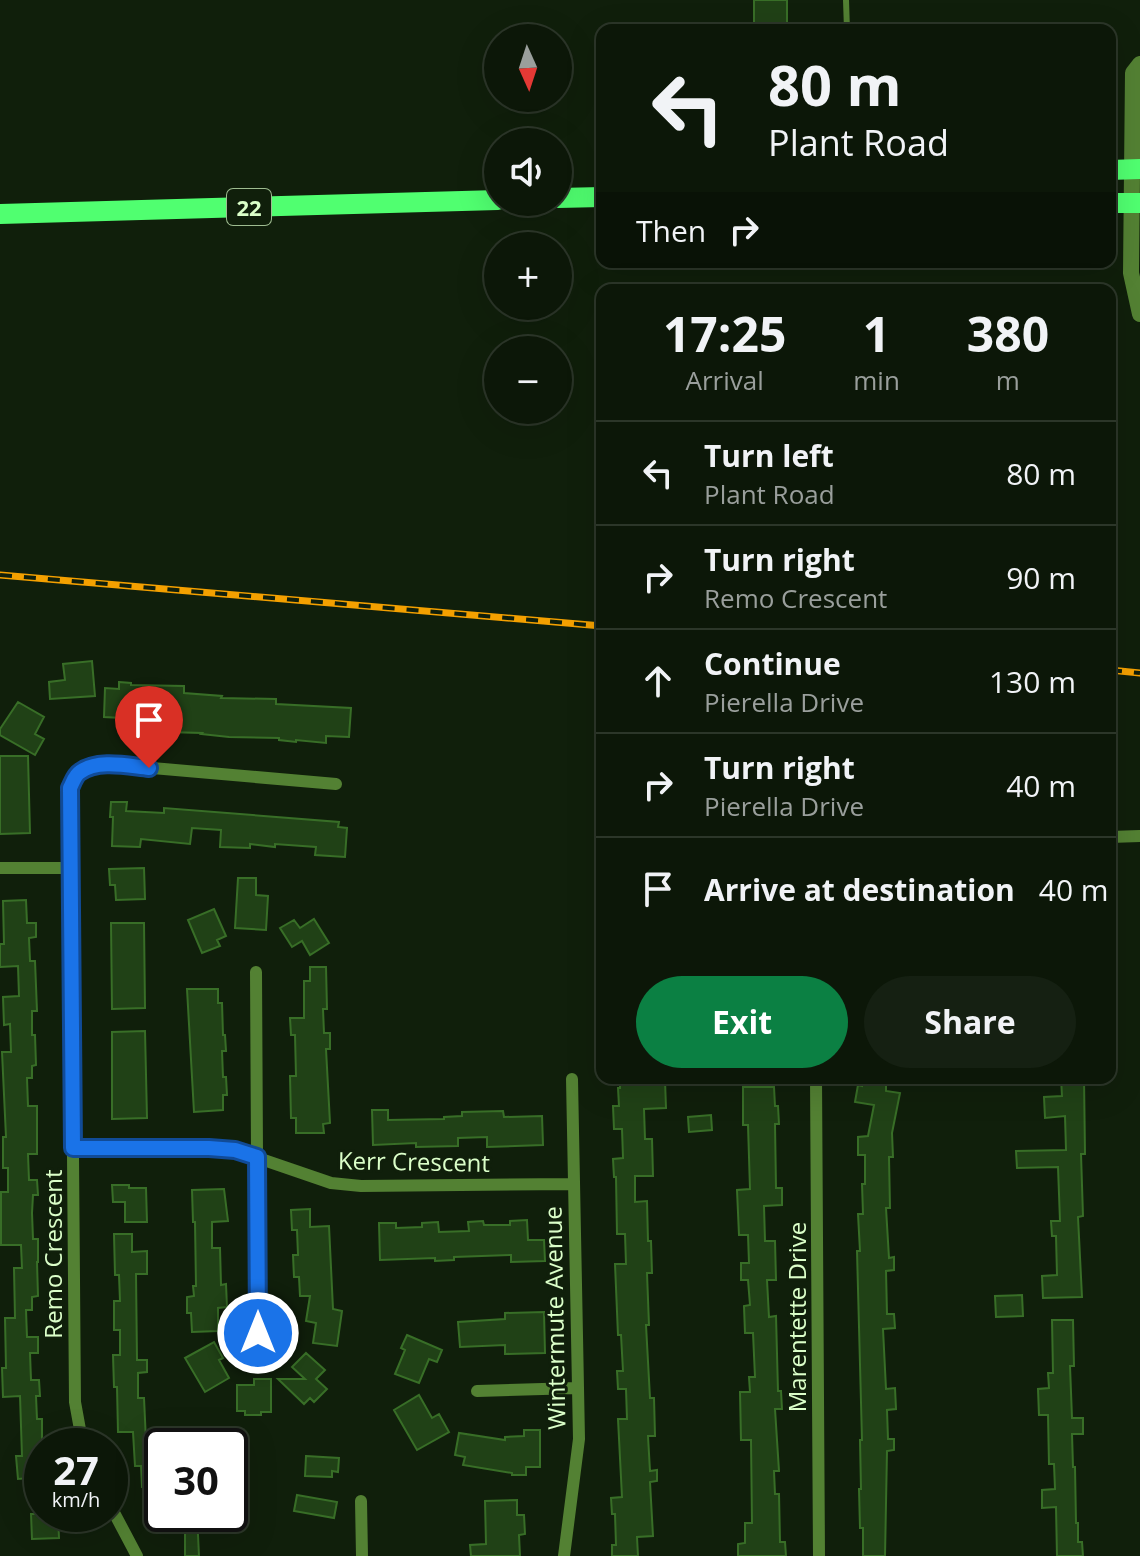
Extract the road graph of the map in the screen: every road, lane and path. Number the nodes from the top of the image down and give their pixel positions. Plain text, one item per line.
1 (846, 0) edge
2 (847, 24) edge
3 (1140, 64) edge
4 (1136, 169) edge
5 (1116, 170) edge
6 (596, 197) edge
7 (572, 198) edge
8 (484, 200) edge
9 (1136, 203) edge
10 (0, 214) edge
11 (1140, 314) edge
12 (336, 784) dead end
13 (1140, 836) edge
14 (1116, 837) edge
15 (0, 868) edge
16 (69, 868) junction
17 (256, 972) dead end
18 (572, 1079) dead end
19 (816, 1084) edge
20 (73, 1148) junction
21 (257, 1157) junction
22 (574, 1184) junction
23 (258, 1333) dead end
24 (577, 1388) junction
25 (477, 1391) dead end
26 (78, 1428) edge
27 (361, 1501) dead end
28 (124, 1532) edge
29 (137, 1556) edge
30 (362, 1556) edge
31 (564, 1556) edge
32 (819, 1556) edge

1 - 2 lane
3 - 4 street
4 - 5 main road
4 - 9 street
6 - 7 main road
8 - 10 main road, 22
9 - 11 street
12 - 16 street, Remo Crescent
13 - 14 street
15 - 16 street
16 - 20 street, Remo Crescent
17 - 21 street
18 - 22 street, Wintermute Avenue
19 - 32 street, Marentette Drive
20 - 21 street, Kerr Crescent
20 - 26 street, Remo Crescent
21 - 22 street, Kerr Crescent
21 - 23 street
22 - 24 street, Wintermute Avenue
24 - 25 street
24 - 31 street, Wintermute Avenue
27 - 30 street
28 - 29 street

